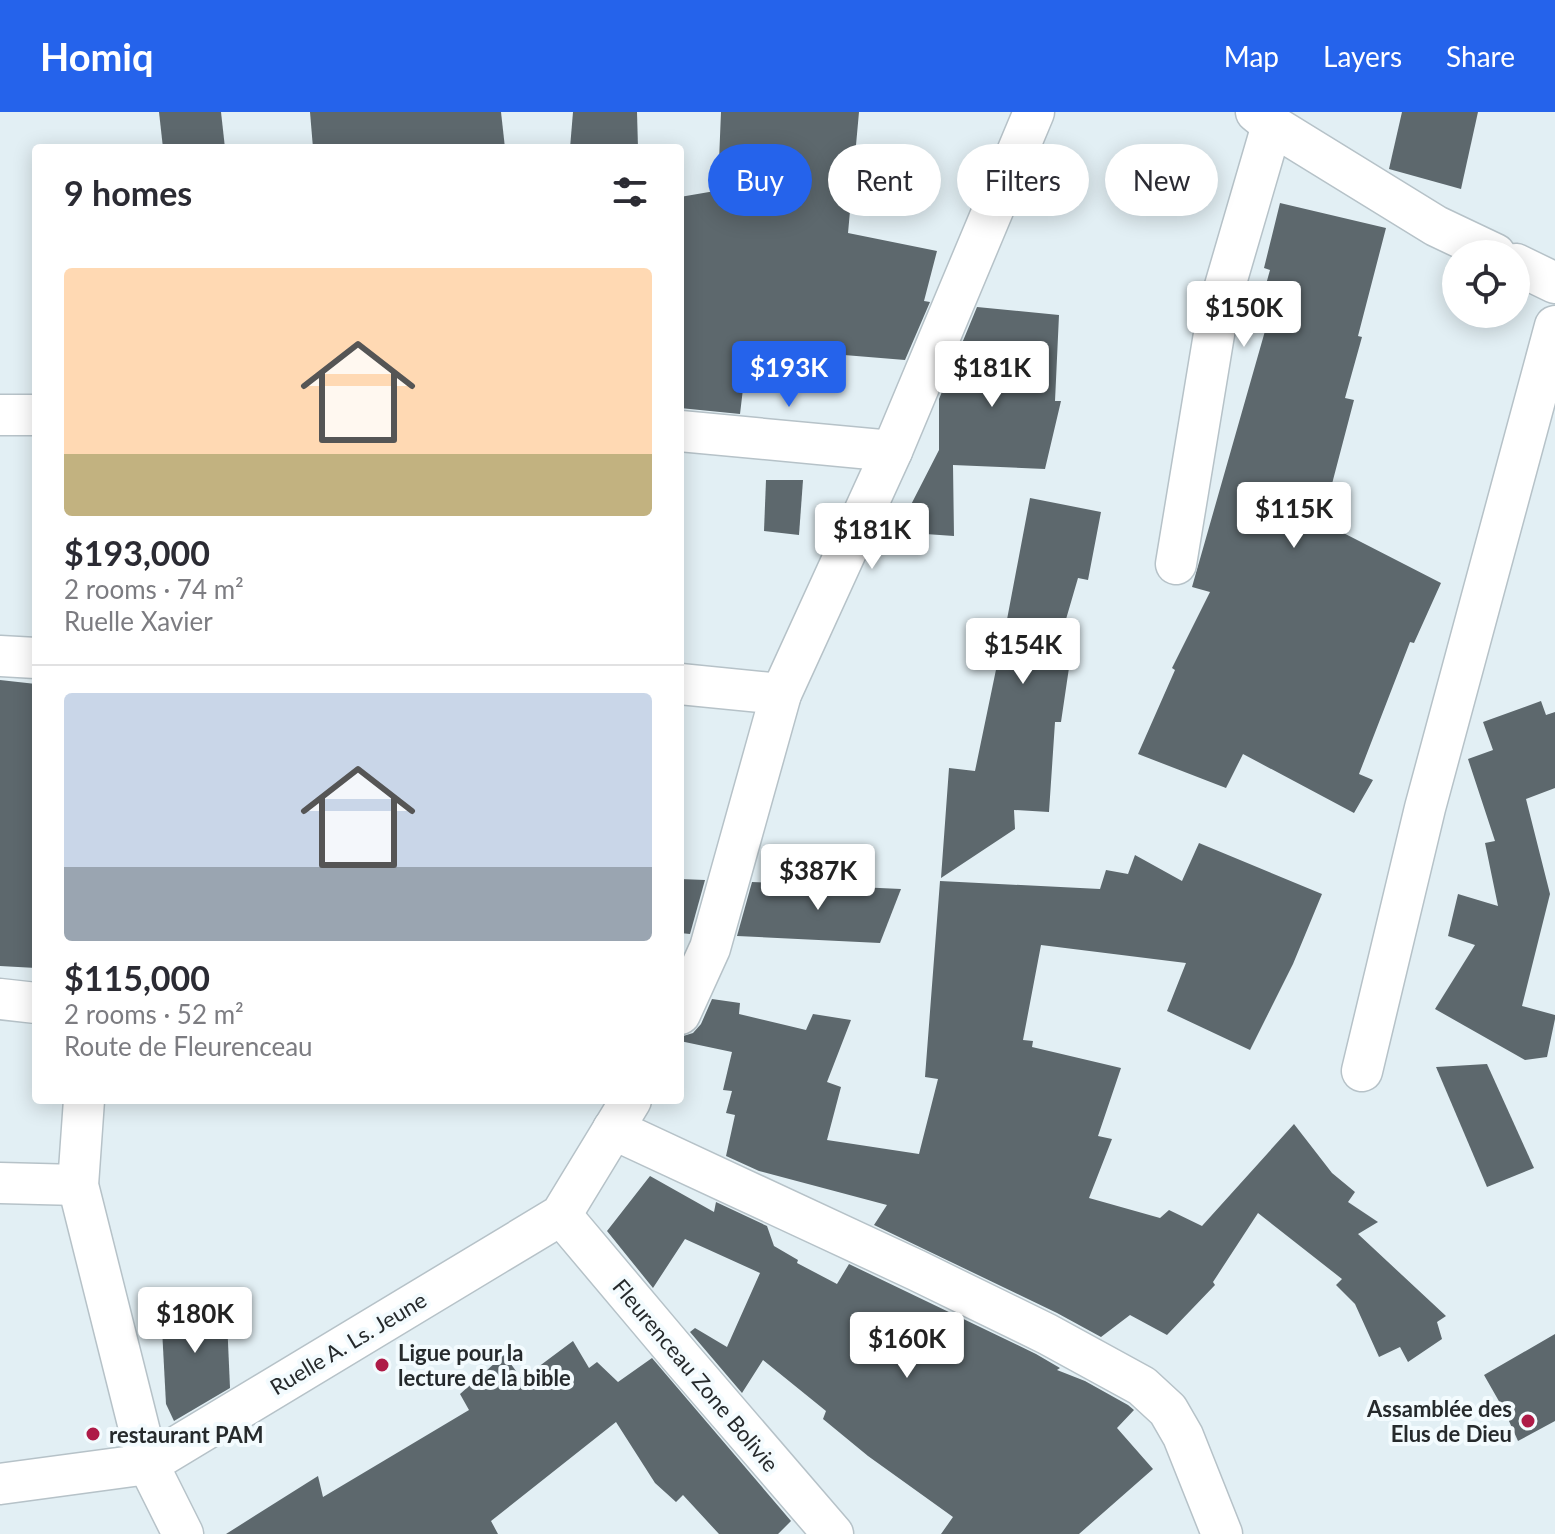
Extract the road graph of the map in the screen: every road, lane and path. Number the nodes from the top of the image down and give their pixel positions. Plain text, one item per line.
1 (1034, 112) edge
2 (1264, 118) edge
3 (1466, 240) edge
4 (1530, 271) edge
5 (1555, 283) edge
6 (1555, 326) edge
7 (0, 415) edge
8 (32, 415) edge
9 (684, 431) edge
10 (892, 451) junction
11 (1176, 564) dead end
12 (0, 656) edge
13 (32, 658) edge
14 (684, 684) edge
15 (781, 694) junction
16 (0, 999) edge
17 (32, 1003) edge
18 (684, 1005) edge
19 (1362, 1071) dead end
20 (84, 1104) edge
21 (622, 1115) edge
22 (0, 1183) edge
23 (78, 1185) junction
24 (561, 1215) junction
25 (148, 1464) junction
26 (0, 1484) edge
27 (183, 1534) edge
28 (833, 1534) edge
29 (1222, 1534) edge

1 - 10 street
2 - 3 street
2 - 11 street
4 - 5 street
6 - 19 street
7 - 8 street
9 - 10 street
10 - 15 street
12 - 13 street
14 - 15 street
15 - 18 street
16 - 17 street
20 - 23 street
21 - 24 street, Ruelle A. Ls. Jeune
21 - 29 street
22 - 23 street
23 - 25 street
24 - 25 street, Ruelle A. Ls. Jeune
24 - 28 street, Fleurenceau Zone Bolivie
25 - 26 street, Ruelle A. Ls. Jeune
25 - 27 street

